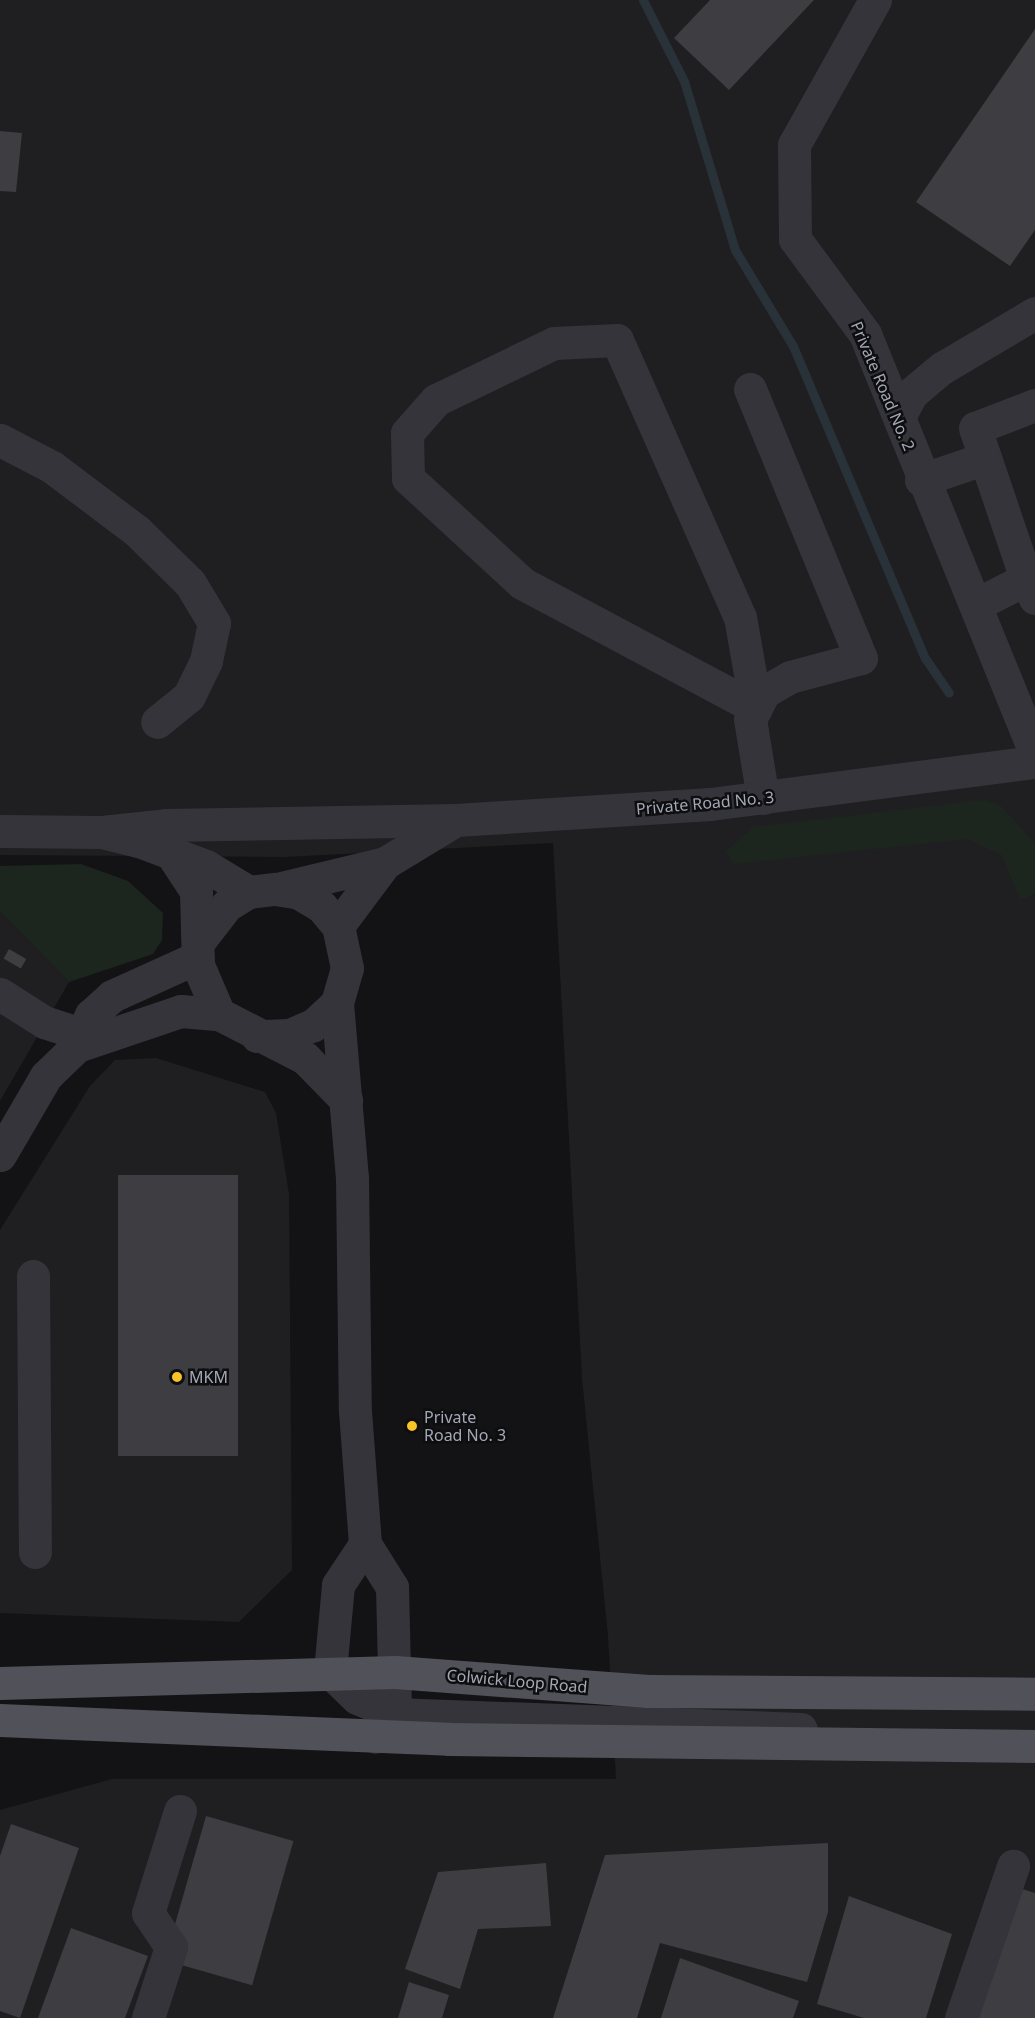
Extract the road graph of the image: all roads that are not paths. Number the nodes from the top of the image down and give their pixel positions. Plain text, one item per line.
1 (875, 0) edge
2 (1035, 313) edge
3 (750, 389) dead end
4 (1035, 405) edge
5 (899, 417) junction
6 (0, 440) edge
7 (983, 459) junction
8 (921, 480) junction
9 (1032, 584) edge
10 (977, 604) junction
11 (756, 708) junction
12 (157, 722) dead end
13 (1035, 753) edge
14 (1035, 762) edge
15 (763, 798) junction
16 (456, 820) junction
17 (0, 831) edge
18 (102, 832) junction
19 (169, 850) junction
20 (385, 863) junction
21 (262, 890) junction
22 (338, 926) junction
23 (199, 948) junction
24 (337, 1003) junction
25 (4, 1005) edge
26 (219, 1014) junction
27 (257, 1036) junction
28 (80, 1040) junction
29 (346, 1100) junction
30 (0, 1155) edge
31 (33, 1276) dead end
32 (365, 1544) junction
33 (35, 1552) dead end
34 (330, 1672) junction
35 (395, 1672) junction
36 (0, 1683) edge
37 (1035, 1694) edge
38 (0, 1720) edge
39 (385, 1725) junction
40 (1035, 1746) edge
41 (180, 1811) dead end
42 (1013, 1866) dead end
43 (148, 2018) edge
44 (961, 2018) edge

1 - 5 street, Private Road No. 2
2 - 5 street
3 - 11 street
4 - 7 street
5 - 8 street, Private Road No. 2
6 - 12 street
7 - 8 street
7 - 9 street
8 - 10 street, Private Road No. 2
9 - 10 street
10 - 13 street, Private Road No. 2
11 - 11 street
11 - 15 street
14 - 15 street, Private Road No. 3
15 - 16 street, Private Road No. 3
16 - 18 street
16 - 20 street, Private Road No. 3
17 - 18 street
18 - 19 street
19 - 21 street
19 - 23 street
20 - 21 street, Private Road No. 3
20 - 22 street, Private Road No. 3
21 - 22 street
21 - 23 street
22 - 24 street
23 - 26 street
23 - 28 street
24 - 27 street
24 - 29 street
25 - 28 street
26 - 27 street
26 - 28 street
27 - 29 street
28 - 30 street
29 - 32 street
31 - 33 street
32 - 34 street
32 - 35 street
34 - 35 main road, Colwick Loop Road
34 - 36 main road, Colwick Loop Road
34 - 39 street
35 - 37 main road, Colwick Loop Road
35 - 39 street
38 - 39 main road
39 - 40 main road
41 - 43 street
42 - 44 street

